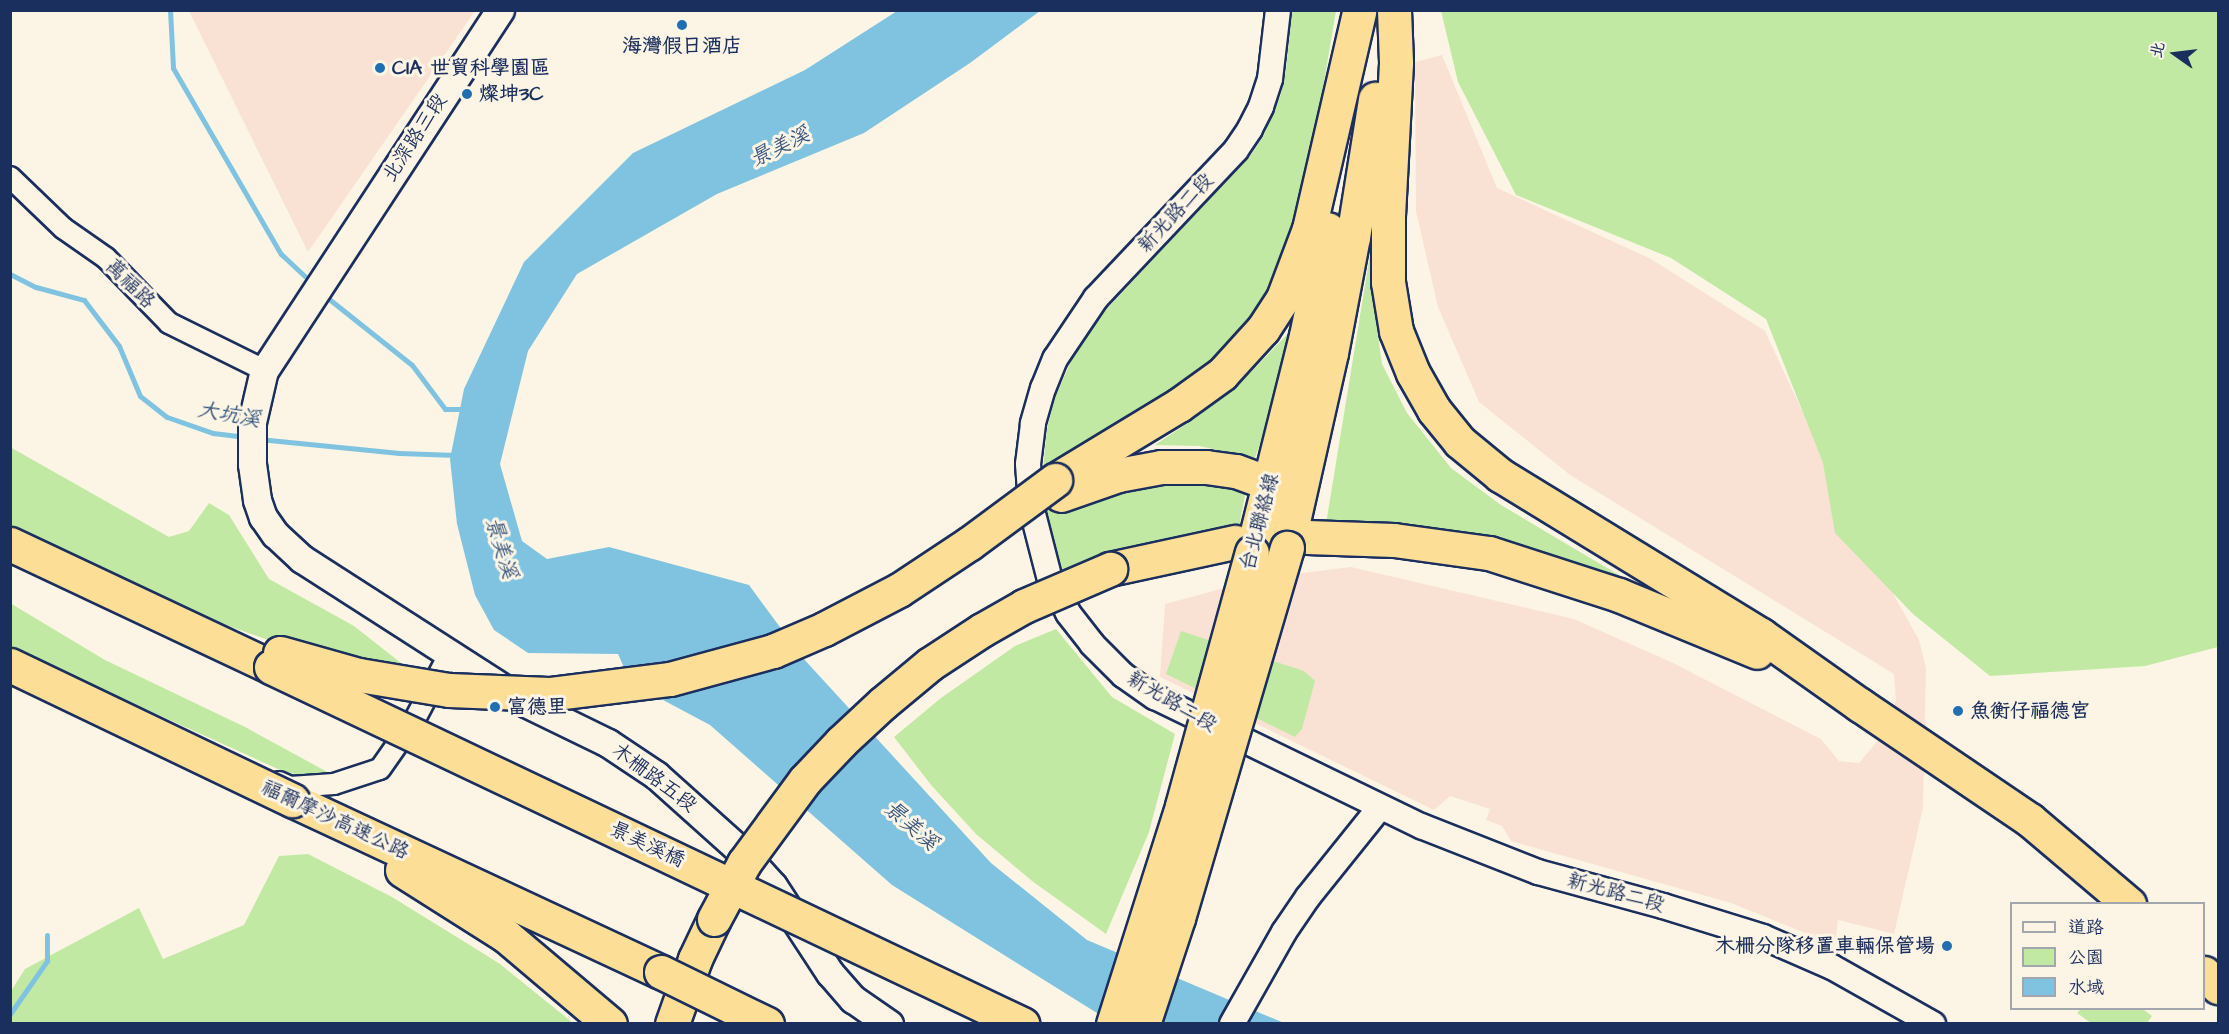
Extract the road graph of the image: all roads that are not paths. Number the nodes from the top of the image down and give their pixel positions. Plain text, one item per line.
1 (500, 10) edge
2 (1278, 10) edge
3 (1394, 10) edge
4 (1367, 11) edge
5 (10, 177) edge
6 (264, 370) junction
7 (1270, 482) junction
8 (1058, 488) junction
9 (1300, 495) junction
10 (1297, 542) junction
11 (10, 544) edge
12 (1243, 547) junction
13 (450, 654) junction
14 (276, 660) junction
15 (10, 665) edge
16 (10, 671) edge
17 (1860, 705) junction
18 (292, 800) junction
19 (1380, 807) junction
20 (2128, 902) edge
21 (2205, 974) edge
22 (2218, 987) edge
23 (610, 1023) edge
24 (672, 1023) edge
25 (767, 1023) edge
26 (889, 1023) edge
27 (1022, 1023) edge
28 (1113, 1023) edge
29 (1143, 1023) edge
30 (1232, 1023) edge
31 (1933, 1023) edge

1 - 6 main road, 北深路三段
2 - 19 street, 新光路二段
3 - 17 highway
4 - 7 highway, 台北聯絡線
4 - 8 highway
4 - 9 highway, 台北聯絡線
5 - 6 street, 萬福路
6 - 13 main road, 木柵路五段
7 - 8 highway
7 - 9 highway
7 - 12 highway, 台北聯絡線
8 - 14 highway, bridge
9 - 10 highway, 台北聯絡線
10 - 17 highway
10 - 29 highway, 台北聯絡線, bridge
11 - 14 highway
12 - 24 highway, bridge
12 - 28 highway, 台北聯絡線, bridge
13 - 16 street
13 - 26 main road, 木柵路五段, bridge
14 - 27 highway, 景美溪橋, bridge
15 - 18 highway, 福爾摩沙高速公路, bridge
17 - 20 highway
18 - 23 highway
18 - 25 highway, 福爾摩沙高速公路, bridge
19 - 30 street
19 - 31 street, 新光路二段
21 - 22 highway

